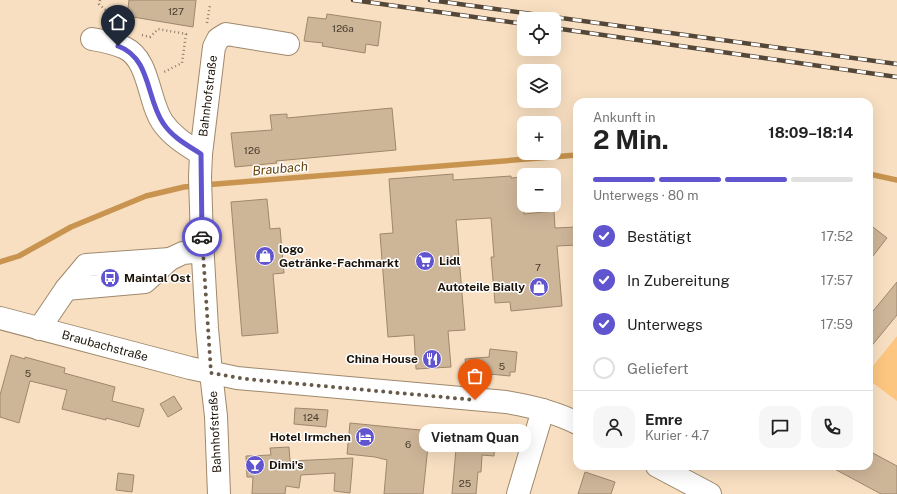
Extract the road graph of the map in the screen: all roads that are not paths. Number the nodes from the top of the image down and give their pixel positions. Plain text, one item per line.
1 (92, 39) dead end
2 (288, 44) dead end
3 (201, 154) junction
4 (203, 250) junction
5 (0, 318) edge
6 (39, 329) junction
7 (211, 373) junction
8 (543, 410) junction
9 (573, 421) edge
10 (665, 470) edge
11 (219, 494) edge
12 (518, 494) edge
13 (710, 494) edge

1 - 3 street, Bahnhofstraße
2 - 3 street, Bahnhofstraße
3 - 4 street, Bahnhofstraße
4 - 6 street
4 - 7 street, Bahnhofstraße
5 - 6 street, Braubachstraße
6 - 7 street, Braubachstraße
7 - 8 street, Braubachstraße
7 - 11 street, Bahnhofstraße
8 - 9 street, Braubachstraße
8 - 12 street
10 - 13 street

